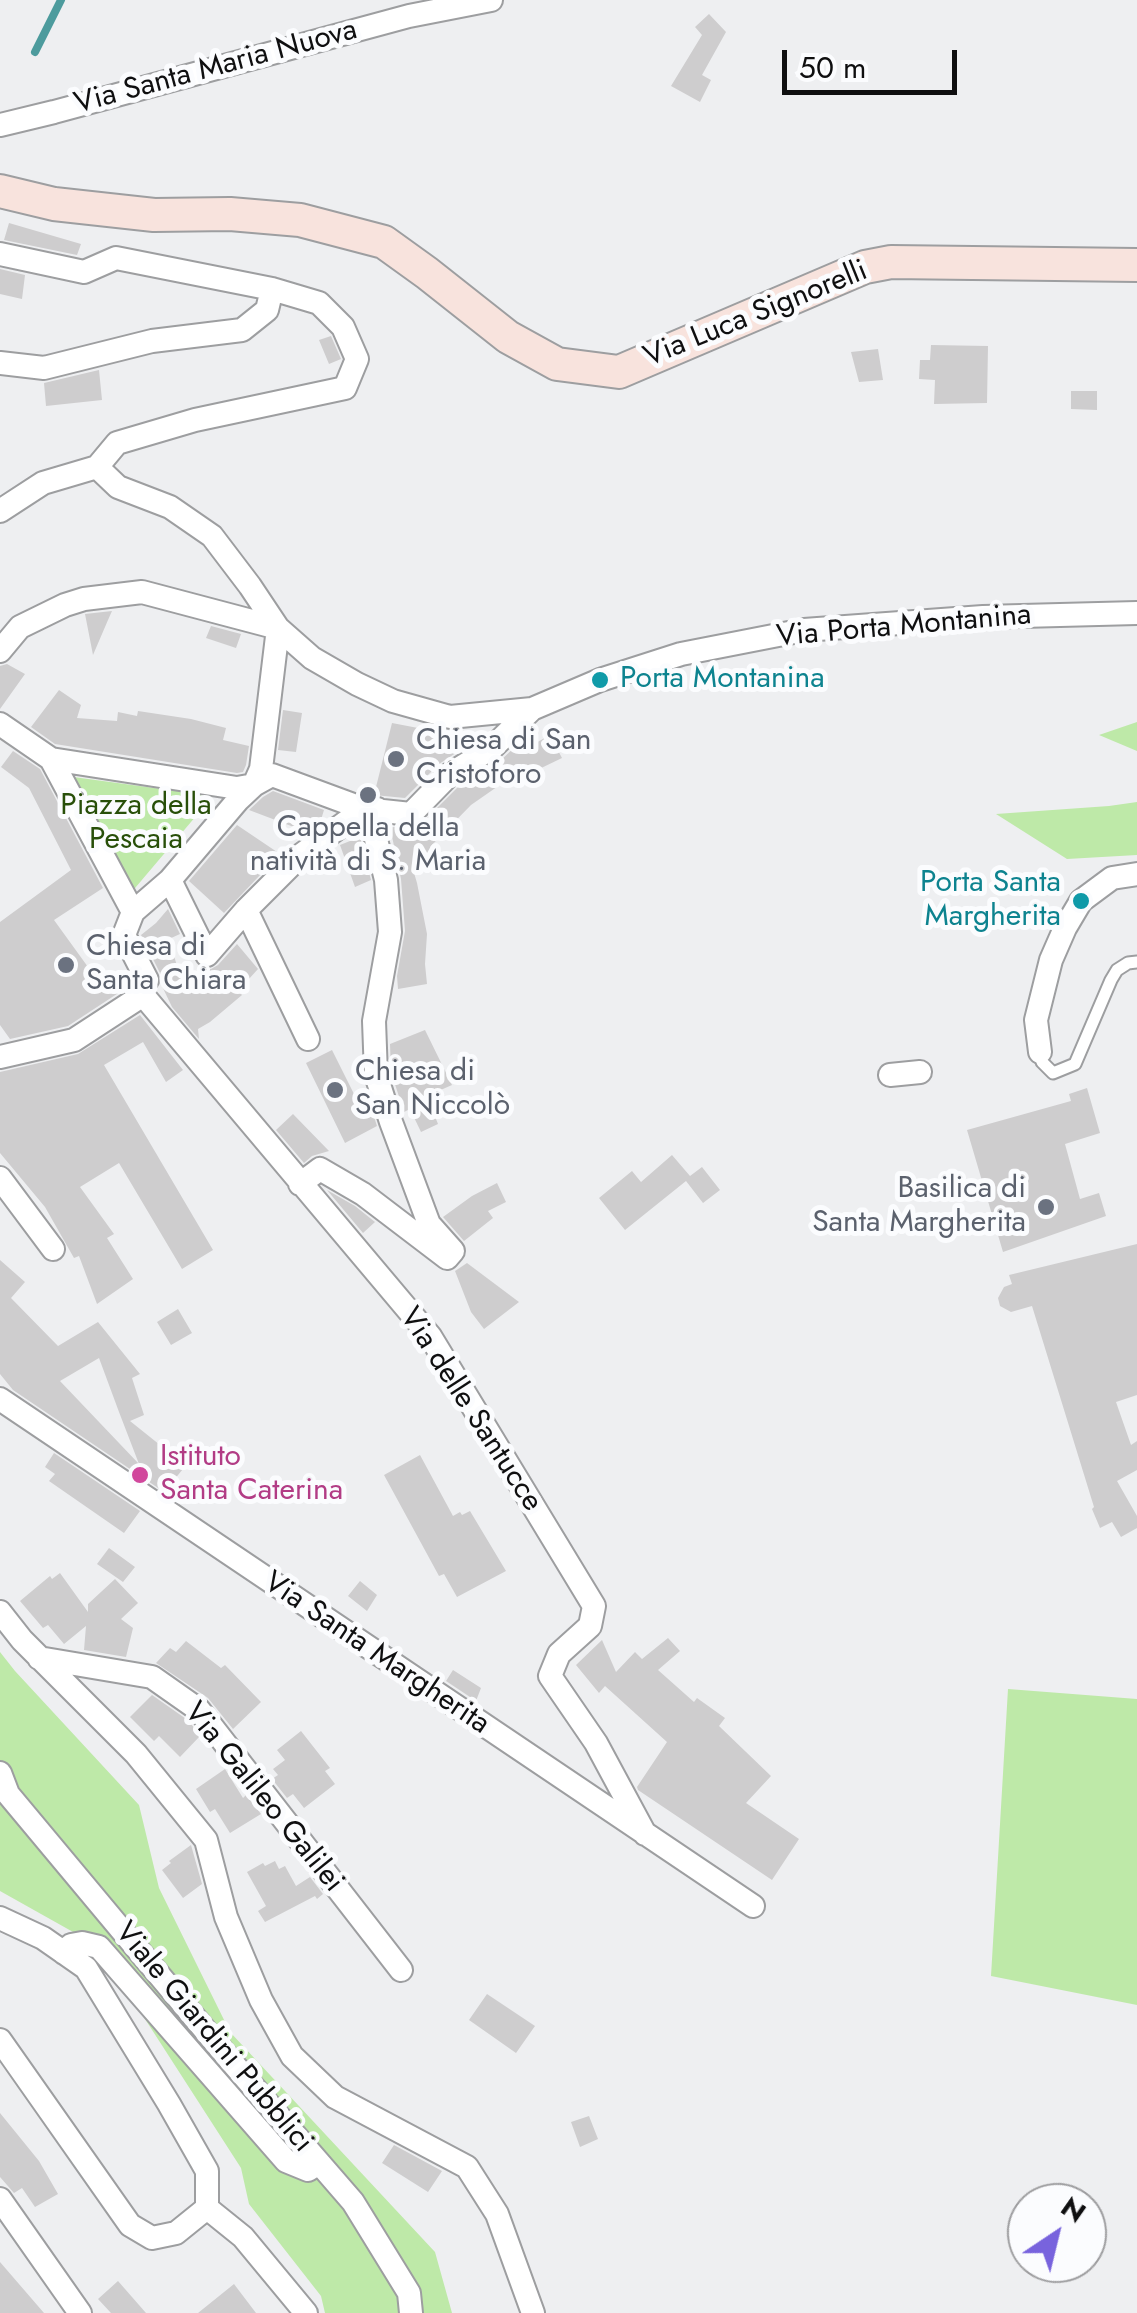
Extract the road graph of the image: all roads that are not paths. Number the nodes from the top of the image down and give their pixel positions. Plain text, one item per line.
1 (491, 0) edge
2 (0, 125) edge
3 (0, 191) edge
4 (0, 254) edge
5 (1137, 265) edge
6 (272, 289) junction
7 (0, 363) edge
8 (97, 468) junction
9 (0, 511) edge
10 (1137, 613) edge
11 (278, 628) junction
12 (0, 651) edge
13 (532, 708) junction
14 (0, 724) edge
15 (51, 759) junction
16 (254, 784) junction
17 (371, 809) junction
18 (1137, 874) edge
19 (170, 880) junction
20 (246, 910) junction
21 (133, 912) junction
22 (1137, 962) edge
23 (143, 995) junction
24 (308, 1039) dead end
25 (1040, 1052) joint
26 (0, 1057) edge
27 (920, 1072) dead end
28 (890, 1075) dead end
29 (0, 1178) edge
30 (300, 1184) junction
31 (53, 1249) dead end
32 (0, 1399) edge
33 (0, 1612) edge
34 (39, 1658) junction
35 (0, 1773) edge
36 (644, 1834) junction
37 (753, 1906) dead end
38 (0, 1918) edge
39 (64, 1953) junction
40 (400, 1970) dead end
41 (0, 2040) edge
42 (319, 2163) junction
43 (0, 2199) edge
44 (207, 2208) junction
45 (80, 2313) edge
46 (306, 2313) edge
47 (411, 2313) edge
48 (533, 2313) edge

1 - 2 street, Via Santa Maria Nuova
3 - 5 main road, Via Luca Signorelli
4 - 6 street
6 - 7 street
6 - 8 street
8 - 9 street
8 - 11 street
10 - 13 street, Via Porta Montanina
11 - 12 street
11 - 13 street
11 - 16 street
13 - 17 street, Via Porta Montanina
14 - 15 street
15 - 16 street
15 - 21 street
16 - 17 street
16 - 19 street
17 - 20 street
17 - 30 street
18 - 25 street
19 - 20 street
19 - 21 street
20 - 24 street
21 - 23 street, Via delle Santucce
22 - 25 lane
23 - 26 street
23 - 30 street, Via delle Santucce
27 - 28 street
29 - 31 street
30 - 36 street, Via delle Santucce
32 - 36 street, Via Santa Margherita
33 - 34 street
34 - 40 street, Via Galileo Galilei
34 - 48 street
35 - 42 street, Viale Giardini Pubblici
36 - 37 street, Via Santa Margherita
38 - 39 street
39 - 42 street
39 - 44 street
41 - 44 street
42 - 47 street, Viale Giardini Pubblici
43 - 45 street
44 - 46 street

